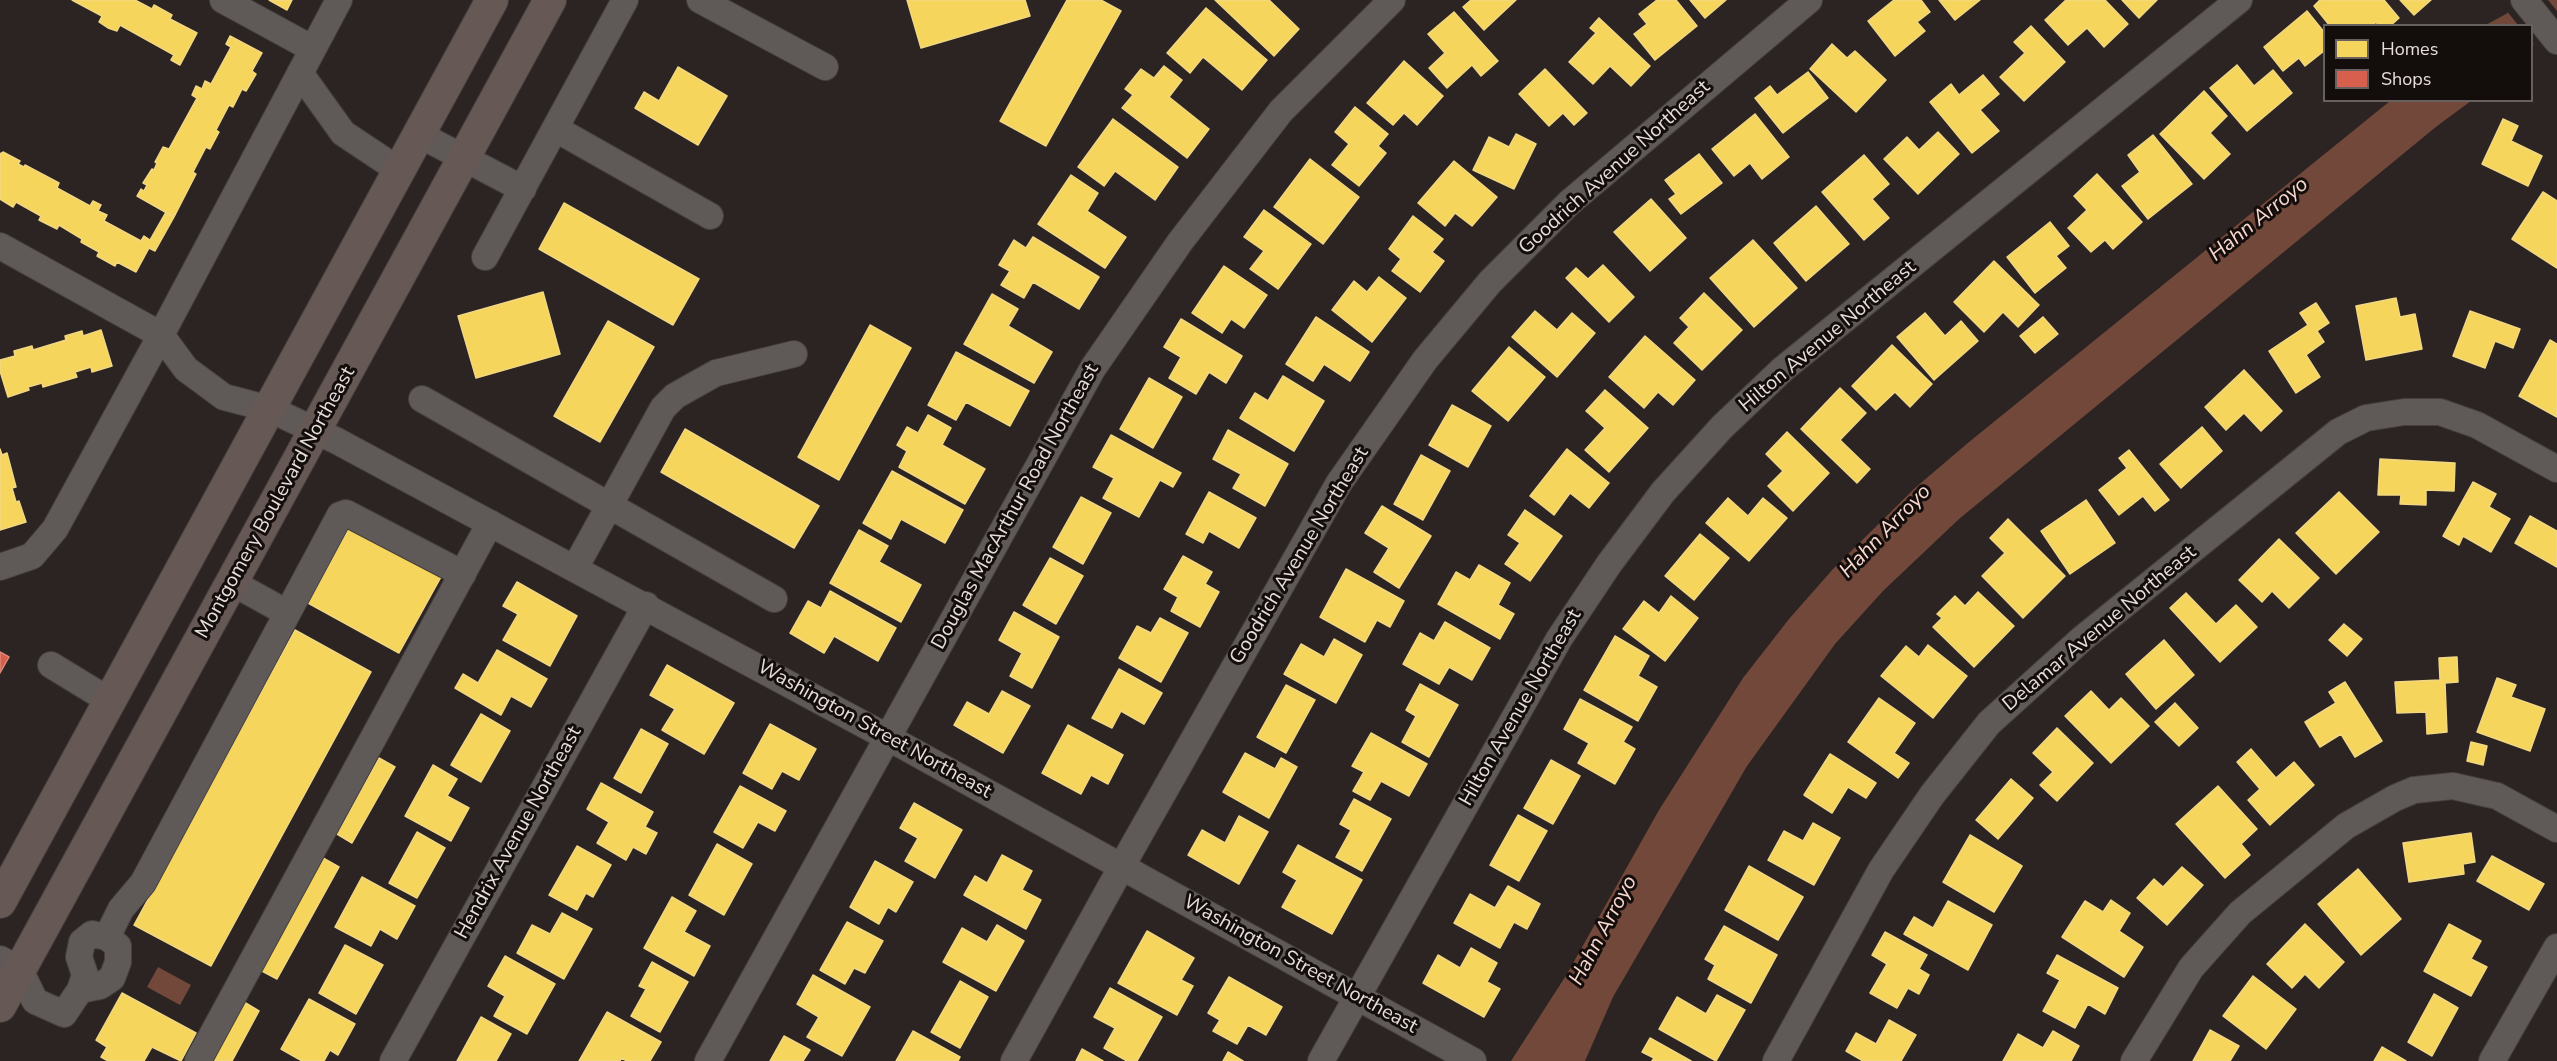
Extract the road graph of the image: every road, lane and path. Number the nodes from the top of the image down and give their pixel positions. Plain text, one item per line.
1 (223, 0) edge
2 (339, 0) edge
3 (492, 0) edge
4 (550, 0) edge
5 (626, 0) edge
6 (700, 0) edge
7 (1392, 0) edge
8 (1809, 0) edge
9 (2239, 0) edge
10 (2524, 0) edge
11 (2556, 39) edge
12 (313, 48) junction
13 (825, 67) dead end
14 (300, 73) junction
15 (556, 129) junction
16 (420, 135) junction
17 (464, 159) junction
18 (400, 171) junction
19 (523, 189) junction
20 (710, 216) dead end
21 (0, 246) edge
22 (485, 257) dead end
23 (161, 335) junction
24 (794, 354) dead end
25 (422, 399) dead end
26 (270, 409) junction
27 (316, 430) junction
28 (2557, 469) edge
29 (609, 506) junction
30 (490, 523) junction
31 (0, 567) edge
32 (575, 568) junction
33 (463, 574) junction
34 (233, 583) junction
35 (774, 599) dead end
36 (646, 605) junction
37 (287, 613) junction
38 (51, 665) dead end
39 (110, 701) junction
40 (888, 737) junction
41 (2557, 829) edge
42 (1122, 865) junction
43 (0, 902) edge
44 (2557, 947) edge
45 (10, 965) edge
46 (1356, 998) junction
47 (0, 1006) edge
48 (198, 1061) edge
49 (393, 1061) edge
50 (708, 1061) edge
51 (1014, 1061) edge
52 (1321, 1061) edge
53 (1473, 1061) edge
54 (1776, 1061) edge
55 (2134, 1061) edge
56 (2492, 1061) edge

1 - 12 street
2 - 12 street
3 - 16 main road
4 - 17 main road, Montgomery Boulevard Northeast
5 - 15 street
6 - 13 street
7 - 40 street, Douglas MacArthur Road Northeast
8 - 42 street, Goodrich Avenue Northeast
9 - 46 street, Hilton Avenue Northeast
10 - 11 street
12 - 14 street
14 - 18 street
14 - 23 street
15 - 19 street
15 - 20 street
16 - 17 street
16 - 18 main road
17 - 19 street
17 - 27 main road, Montgomery Boulevard Northeast
18 - 26 main road
19 - 22 street
21 - 23 street
23 - 26 street, Washington Street Northeast
23 - 31 street
24 - 29 street
25 - 29 street
26 - 27 street, Washington Street Northeast
26 - 39 main road
27 - 30 street, Washington Street Northeast
27 - 34 main road, Montgomery Boulevard Northeast
28 - 54 street, Delamar Avenue Northeast
29 - 32 street
29 - 35 street
30 - 32 street, Washington Street Northeast
30 - 33 street
32 - 36 street, Washington Street Northeast
33 - 37 street
33 - 48 street
34 - 37 street
34 - 45 main road, Montgomery Boulevard Northeast
36 - 40 street, Washington Street Northeast
36 - 49 street, Hendrix Avenue Northeast
37 - 45 street
38 - 39 street
39 - 43 main road
40 - 42 street, Washington Street Northeast
40 - 50 street, Douglas MacArthur Road Northeast
41 - 55 street
42 - 46 street, Washington Street Northeast
42 - 51 street, Goodrich Avenue Northeast
44 - 56 street
45 - 47 main road, Montgomery Boulevard Northeast
46 - 52 street, Hilton Avenue Northeast
46 - 53 street, Washington Street Northeast

